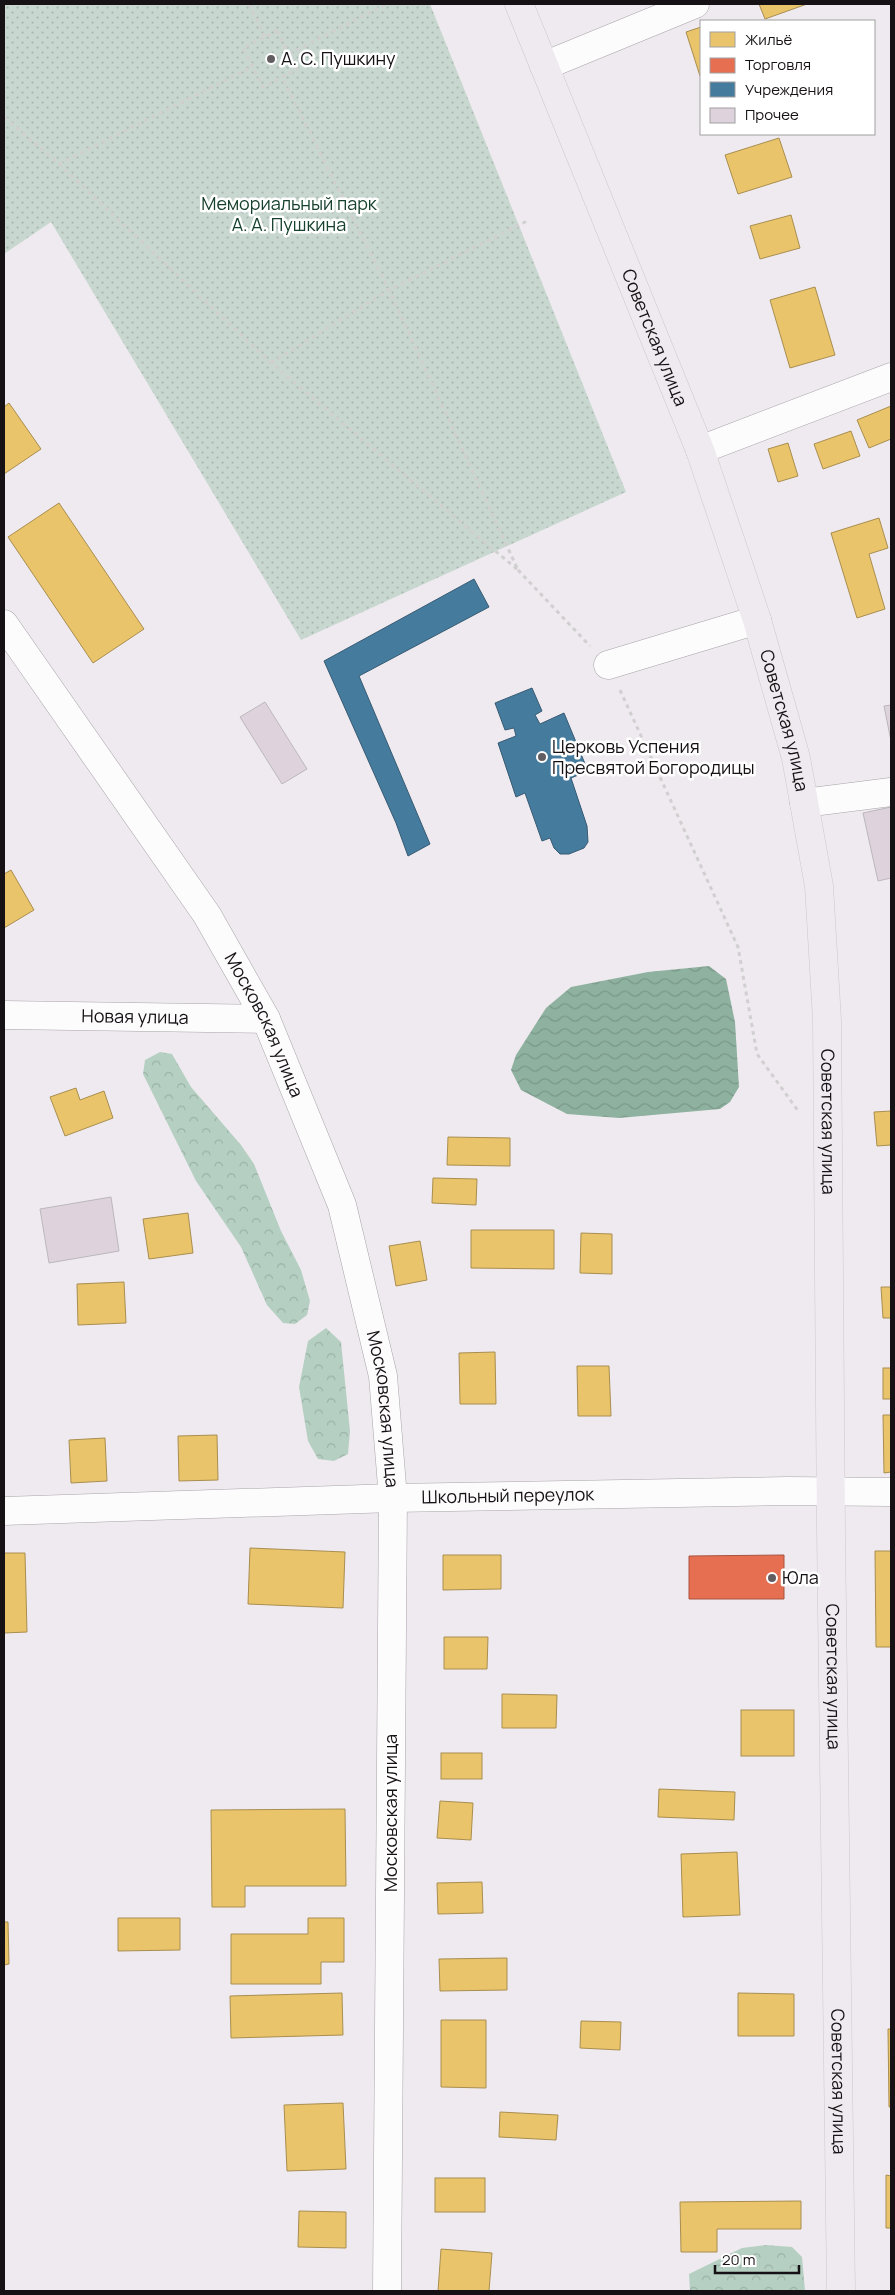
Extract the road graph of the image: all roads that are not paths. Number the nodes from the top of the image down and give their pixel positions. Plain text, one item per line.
1 (519, 4) edge
2 (694, 4) edge
3 (544, 66) junction
4 (891, 377) edge
5 (700, 450) junction
6 (757, 620) junction
7 (4, 624) edge
8 (608, 664) road end
9 (891, 792) edge
10 (804, 803) junction
11 (4, 1016) edge
12 (266, 1020) junction
13 (831, 1491) junction
14 (891, 1492) edge
15 (393, 1498) junction
16 (4, 1511) edge
17 (387, 2291) edge
18 (841, 2291) edge

1 - 3 main road, Советская улица
2 - 3 street
3 - 5 main road, Советская улица
4 - 5 street
5 - 6 main road, Советская улица
6 - 8 street
6 - 10 main road, Советская улица
7 - 12 street, Московская улица
9 - 10 street
10 - 13 main road, Советская улица
11 - 12 street, Новая улица
12 - 15 street, Московская улица
13 - 14 street, Школьный переулок
13 - 15 street, Школьный переулок
13 - 18 main road, Советская улица
15 - 16 street, Школьный переулок
15 - 17 street, Московская улица

